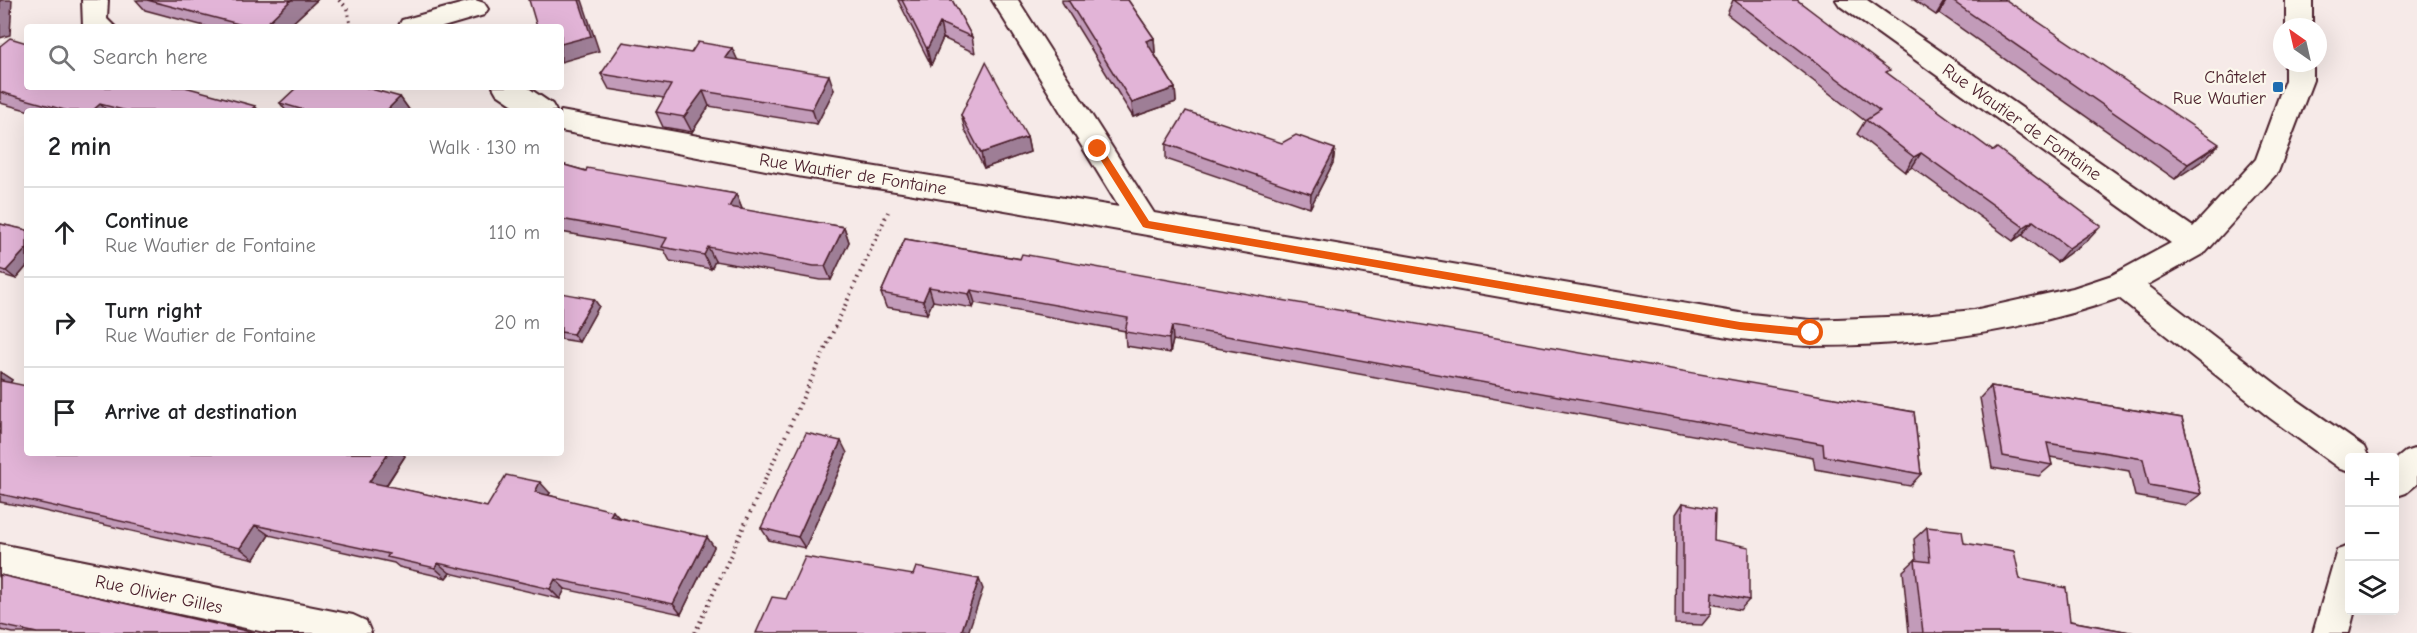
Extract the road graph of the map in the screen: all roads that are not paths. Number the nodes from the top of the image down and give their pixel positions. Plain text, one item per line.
1 (1005, 0) edge
2 (1849, 0) edge
3 (2299, 0) edge
4 (476, 12) edge
5 (2299, 18) edge
6 (424, 24) edge
7 (2299, 72) edge
8 (510, 90) edge
9 (538, 108) edge
10 (564, 122) edge
11 (1146, 225) junction
12 (2195, 244) junction
13 (2123, 284) junction
14 (2345, 453) edge
15 (2417, 463) edge
16 (2399, 478) edge
17 (0, 560) edge
18 (2345, 578) edge
19 (353, 633) edge
20 (2331, 633) edge

1 - 11 street
2 - 12 street, Rue Wautier de Fontaine
3 - 5 street
4 - 6 street
7 - 12 street, Rue Wautier de Fontaine
8 - 9 street
10 - 11 street, Rue Wautier de Fontaine
11 - 13 street, Rue Wautier de Fontaine
12 - 13 street, Rue Wautier de Fontaine
13 - 14 street
15 - 16 street
17 - 19 street, Rue Olivier Gilles
18 - 20 street

